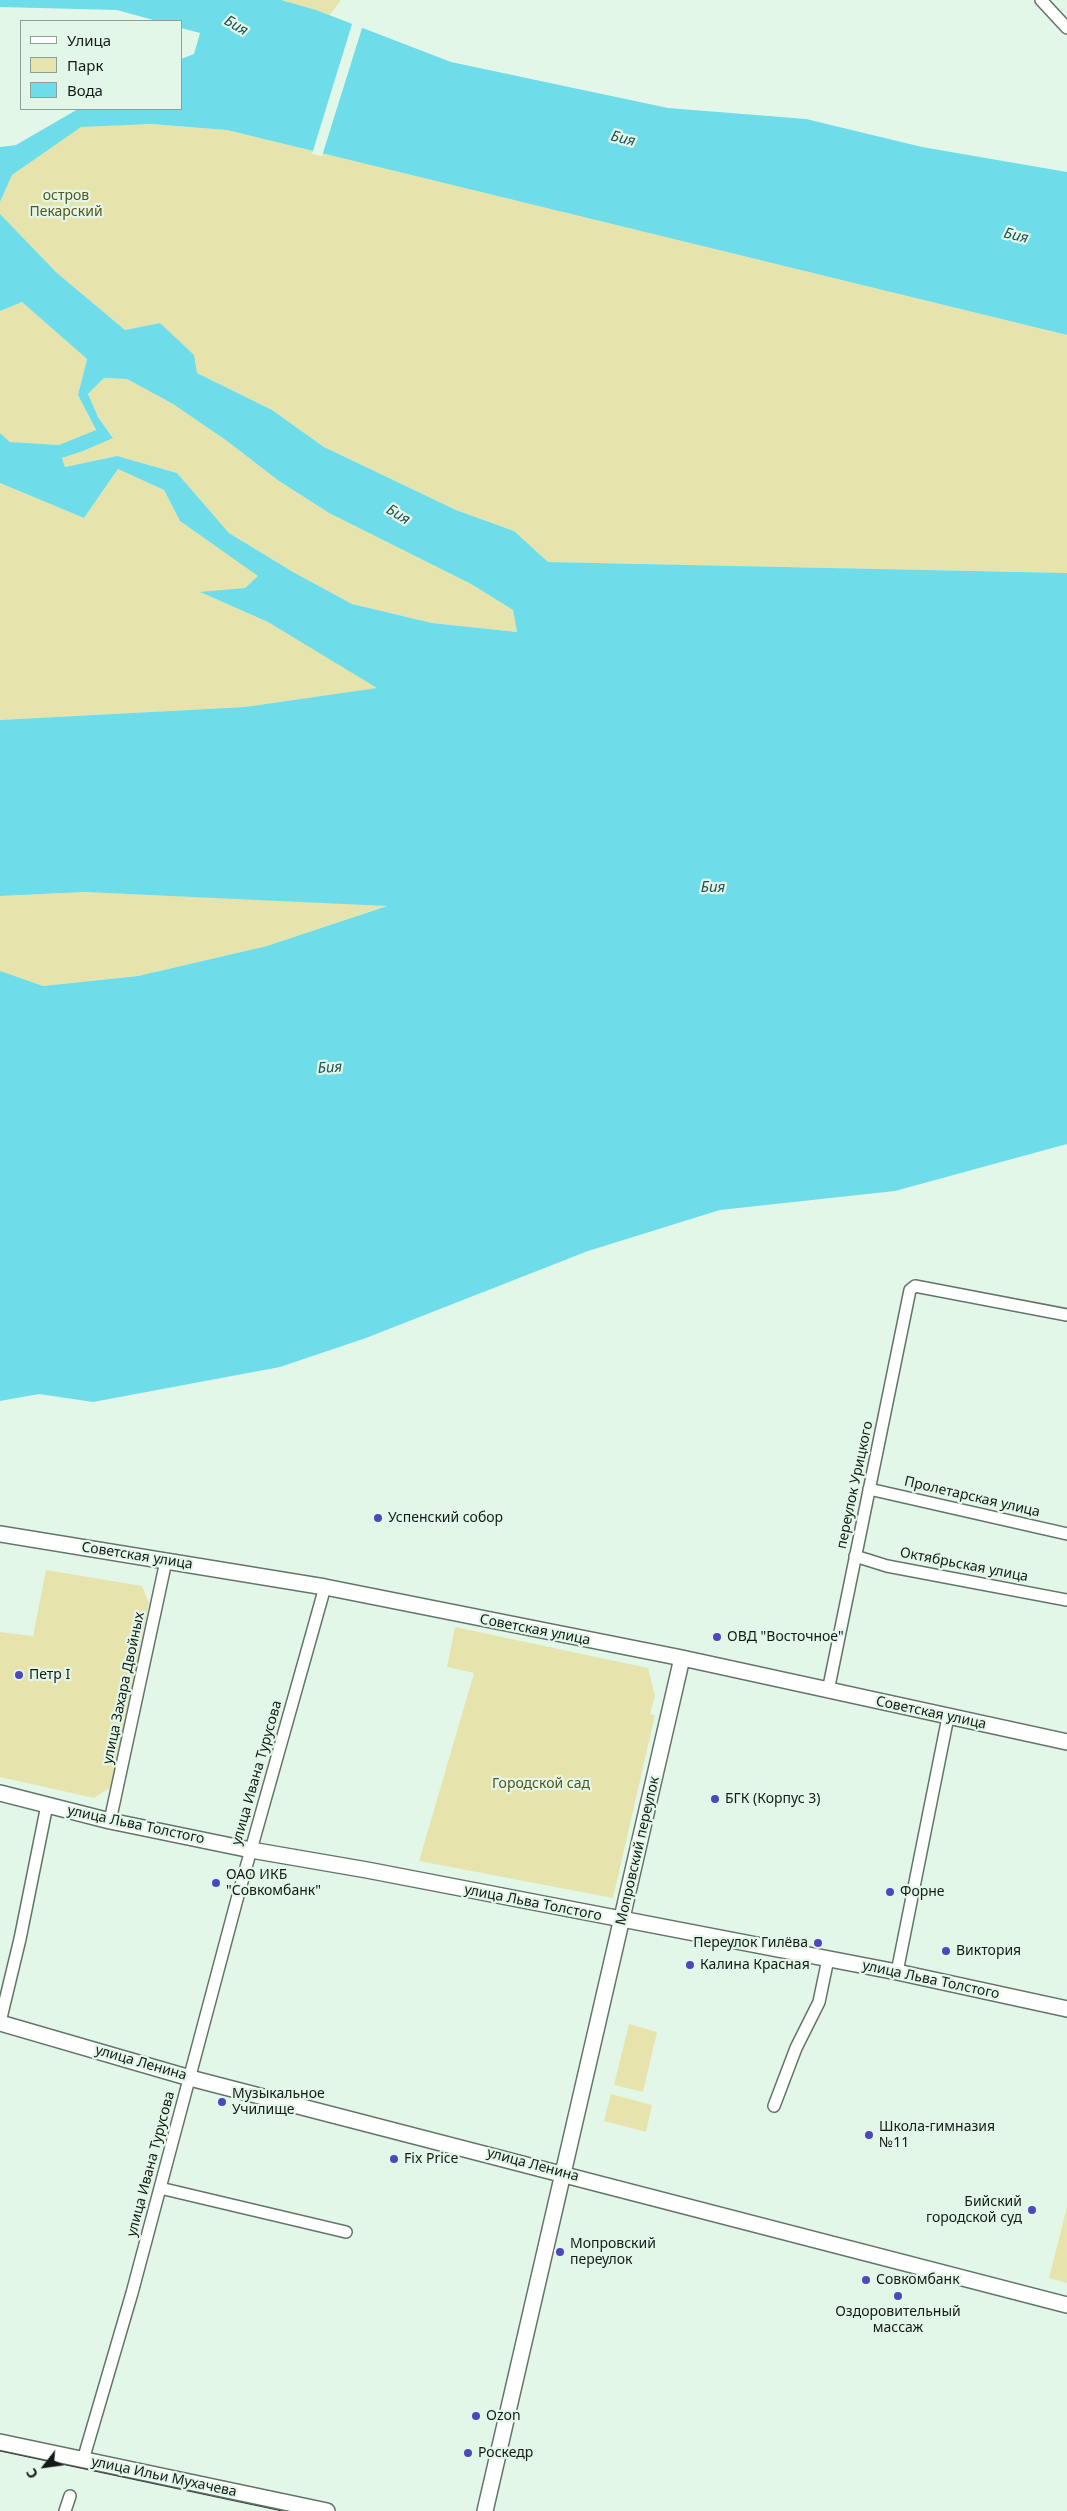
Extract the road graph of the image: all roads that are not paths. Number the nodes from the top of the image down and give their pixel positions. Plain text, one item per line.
1 (1041, 0) edge
2 (1067, 28) edge
3 (1067, 1314) edge
4 (869, 1489) junction
5 (0, 1534) edge
6 (1067, 1534) edge
7 (856, 1556) junction
8 (166, 1561) junction
9 (325, 1587) junction
10 (1067, 1600) edge
11 (682, 1658) junction
12 (828, 1690) junction
13 (948, 1717) junction
14 (1067, 1742) edge
15 (0, 1793) edge
16 (47, 1805) junction
17 (110, 1821) junction
18 (251, 1850) junction
19 (622, 1920) junction
20 (828, 1959) junction
21 (897, 1972) junction
22 (1067, 2009) edge
23 (0, 2022) edge
24 (190, 2078) junction
25 (774, 2106) dead end
26 (563, 2173) junction
27 (160, 2188) junction
28 (346, 2232) dead end
29 (1067, 2305) edge
30 (0, 2442) edge
31 (83, 2460) junction
32 (70, 2496) dead end
33 (65, 2511) edge
34 (327, 2511) edge
35 (485, 2511) edge

1 - 2 street
3 - 4 street, переулок Урицкого
4 - 6 street, Пролетарская улица
4 - 7 street, переулок Урицкого
5 - 8 street, Советская улица
7 - 10 street, Октябрьская улица
7 - 12 street, переулок Урицкого
8 - 9 street, Советская улица
8 - 17 street, улица Захара Двойных
9 - 11 street, Советская улица
9 - 18 street, улица Ивана Турусова
11 - 12 street, Советская улица
11 - 19 street, Мопровский переулок
12 - 13 street, Советская улица
13 - 14 street, Советская улица
13 - 21 street
15 - 16 street, улица Льва Толстого
16 - 17 street, улица Льва Толстого
16 - 23 street
17 - 18 street, улица Льва Толстого
18 - 19 street, улица Льва Толстого
18 - 24 street, улица Ивана Турусова
19 - 20 street, улица Льва Толстого
19 - 26 street, Мопровский переулок
20 - 21 street, улица Льва Толстого
20 - 25 street
21 - 22 street, улица Льва Толстого
23 - 24 street, улица Ленина
24 - 26 street, улица Ленина
24 - 27 street, улица Ивана Турусова
26 - 29 street, улица Ленина
26 - 35 street, Мопровский переулок
27 - 28 street
27 - 31 street, улица Ивана Турусова
30 - 31 street, улица Ильи Мухачева
31 - 34 street, улица Ильи Мухачева
32 - 33 street

